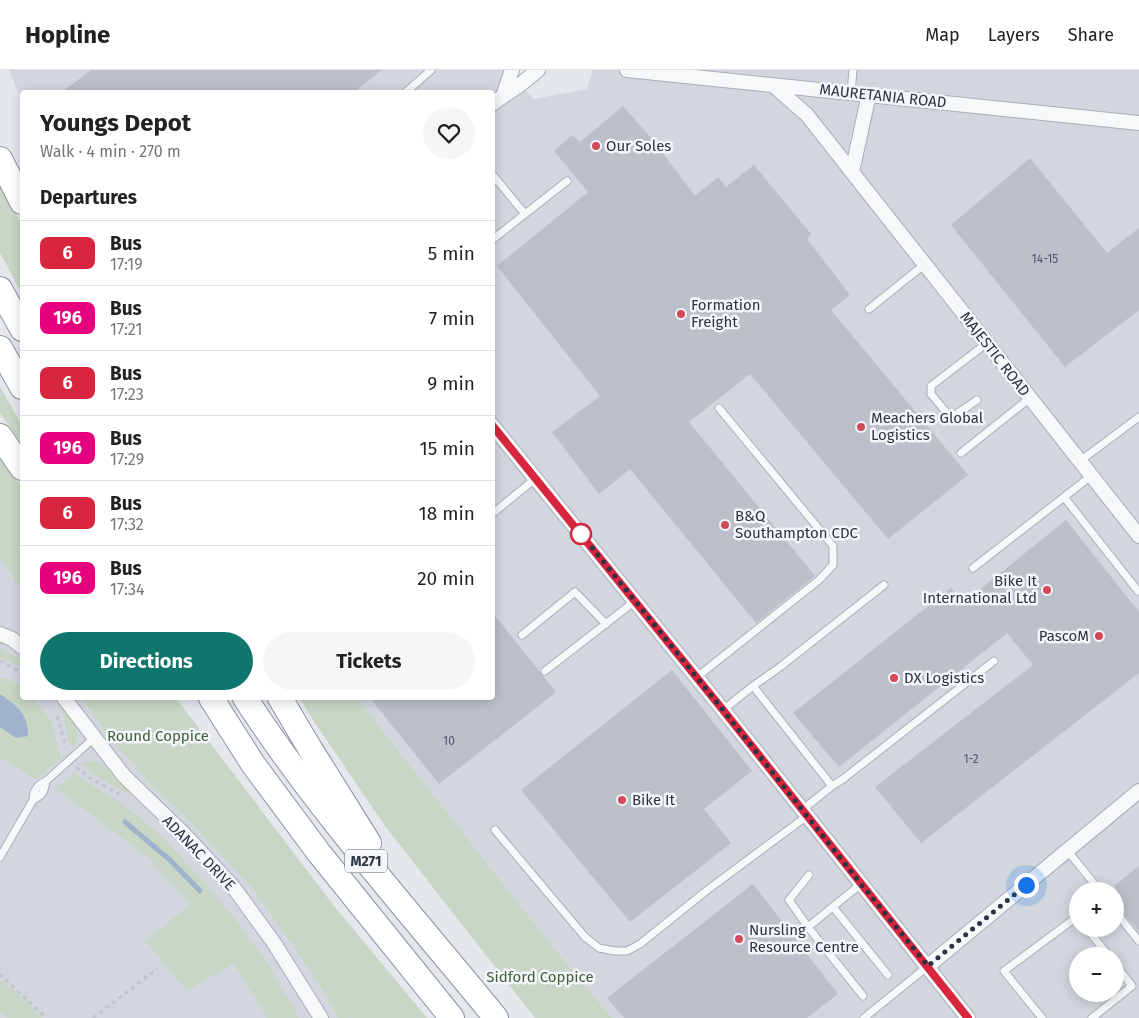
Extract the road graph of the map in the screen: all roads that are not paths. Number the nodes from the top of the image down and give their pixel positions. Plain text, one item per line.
1 (431, 70) edge
2 (512, 70) edge
3 (538, 70) edge
4 (629, 70) edge
5 (853, 70) edge
6 (774, 86) junction
7 (408, 90) edge
8 (850, 93) junction
9 (869, 94) junction
10 (498, 100) edge
11 (1139, 123) edge
12 (0, 159) edge
13 (852, 172) junction
14 (495, 178) edge
15 (567, 181) dead end
16 (20, 198) edge
17 (525, 214) junction
18 (495, 238) edge
19 (925, 264) junction
20 (0, 289) edge
21 (869, 309) dead end
22 (20, 325) edge
23 (987, 343) junction
24 (0, 348) edge
25 (20, 383) edge
26 (1030, 398) junction
27 (977, 400) dead end
28 (719, 408) dead end
29 (1139, 417) edge
30 (495, 429) edge
31 (0, 436) edge
32 (961, 453) dead end
33 (1080, 461) junction
34 (20, 465) edge
35 (1091, 476) junction
36 (536, 478) junction
37 (1064, 497) junction
38 (495, 512) edge
39 (1139, 536) edge
40 (973, 568) dead end
41 (884, 585) dead end
42 (1138, 591) edge
43 (636, 601) junction
44 (606, 624) junction
45 (0, 634) edge
46 (522, 635) dead end
47 (20, 645) edge
48 (994, 661) dead end
49 (545, 671) dead end
50 (697, 677) junction
51 (753, 686) junction
52 (66, 700) edge
53 (194, 700) edge
54 (212, 700) edge
55 (246, 700) edge
56 (281, 700) edge
57 (723, 710) junction
58 (94, 738) junction
59 (253, 764) junction
60 (832, 786) junction
61 (1139, 791) edge
62 (804, 813) junction
63 (495, 830) dead end
64 (1067, 850) junction
65 (0, 857) edge
66 (808, 875) dead end
67 (1093, 882) edge
68 (861, 884) junction
69 (834, 907) junction
70 (1124, 922) edge
71 (1069, 923) edge
72 (808, 927) junction
73 (424, 931) junction
74 (1094, 937) edge
75 (1139, 941) edge
76 (1102, 947) edge
77 (928, 966) junction
78 (888, 975) dead end
79 (1124, 976) edge
80 (1139, 981) edge
81 (1132, 986) junction
82 (863, 996) dead end
83 (321, 1018) edge
84 (452, 1018) edge
85 (496, 1018) edge
86 (864, 1018) edge
87 (967, 1018) edge
88 (1042, 1018) edge
89 (1092, 1018) edge

1 - 7 lane
2 - 10 street
3 - 10 street
4 - 6 street, MAURETANIA ROAD
5 - 8 lane
6 - 8 street, MAURETANIA ROAD
6 - 13 street, MAJESTIC ROAD
8 - 9 street, MAURETANIA ROAD
9 - 11 street, MAURETANIA ROAD
9 - 13 street
12 - 16 highway
13 - 19 street, MAJESTIC ROAD
14 - 17 lane
15 - 17 lane
17 - 18 lane
19 - 21 lane
19 - 23 street, MAJESTIC ROAD
20 - 22 highway
23 - 26 street, MAJESTIC ROAD
23 - 27 lane
24 - 25 highway
26 - 32 lane
26 - 33 street, MAJESTIC ROAD
28 - 50 lane
29 - 33 lane
30 - 36 street
31 - 34 highway
33 - 35 street, MAJESTIC ROAD
35 - 37 lane
35 - 39 street, MAJESTIC ROAD
36 - 38 lane
36 - 43 street
37 - 40 lane
37 - 42 lane
41 - 51 lane
43 - 44 lane
43 - 50 street
44 - 46 lane
44 - 49 lane
45 - 47 street
48 - 60 lane
50 - 57 street
51 - 57 lane
51 - 60 lane
52 - 58 street, ADANAC DRIVE
53 - 59 highway, M271
54 - 59 highway, M271
55 - 73 highway, M271
56 - 73 highway, M271
57 - 62 street
58 - 65 lane
58 - 83 street, ADANAC DRIVE
59 - 84 highway, M271
60 - 62 lane
61 - 64 street
62 - 63 lane
62 - 68 street
64 - 67 lane
64 - 77 street
66 - 72 lane
68 - 69 lane
68 - 77 street
69 - 72 lane
69 - 78 lane
70 - 75 lane
71 - 88 lane
72 - 82 lane
73 - 85 highway, M271
74 - 76 lane
77 - 86 lane
77 - 87 street
79 - 81 lane
80 - 81 lane
81 - 89 lane

